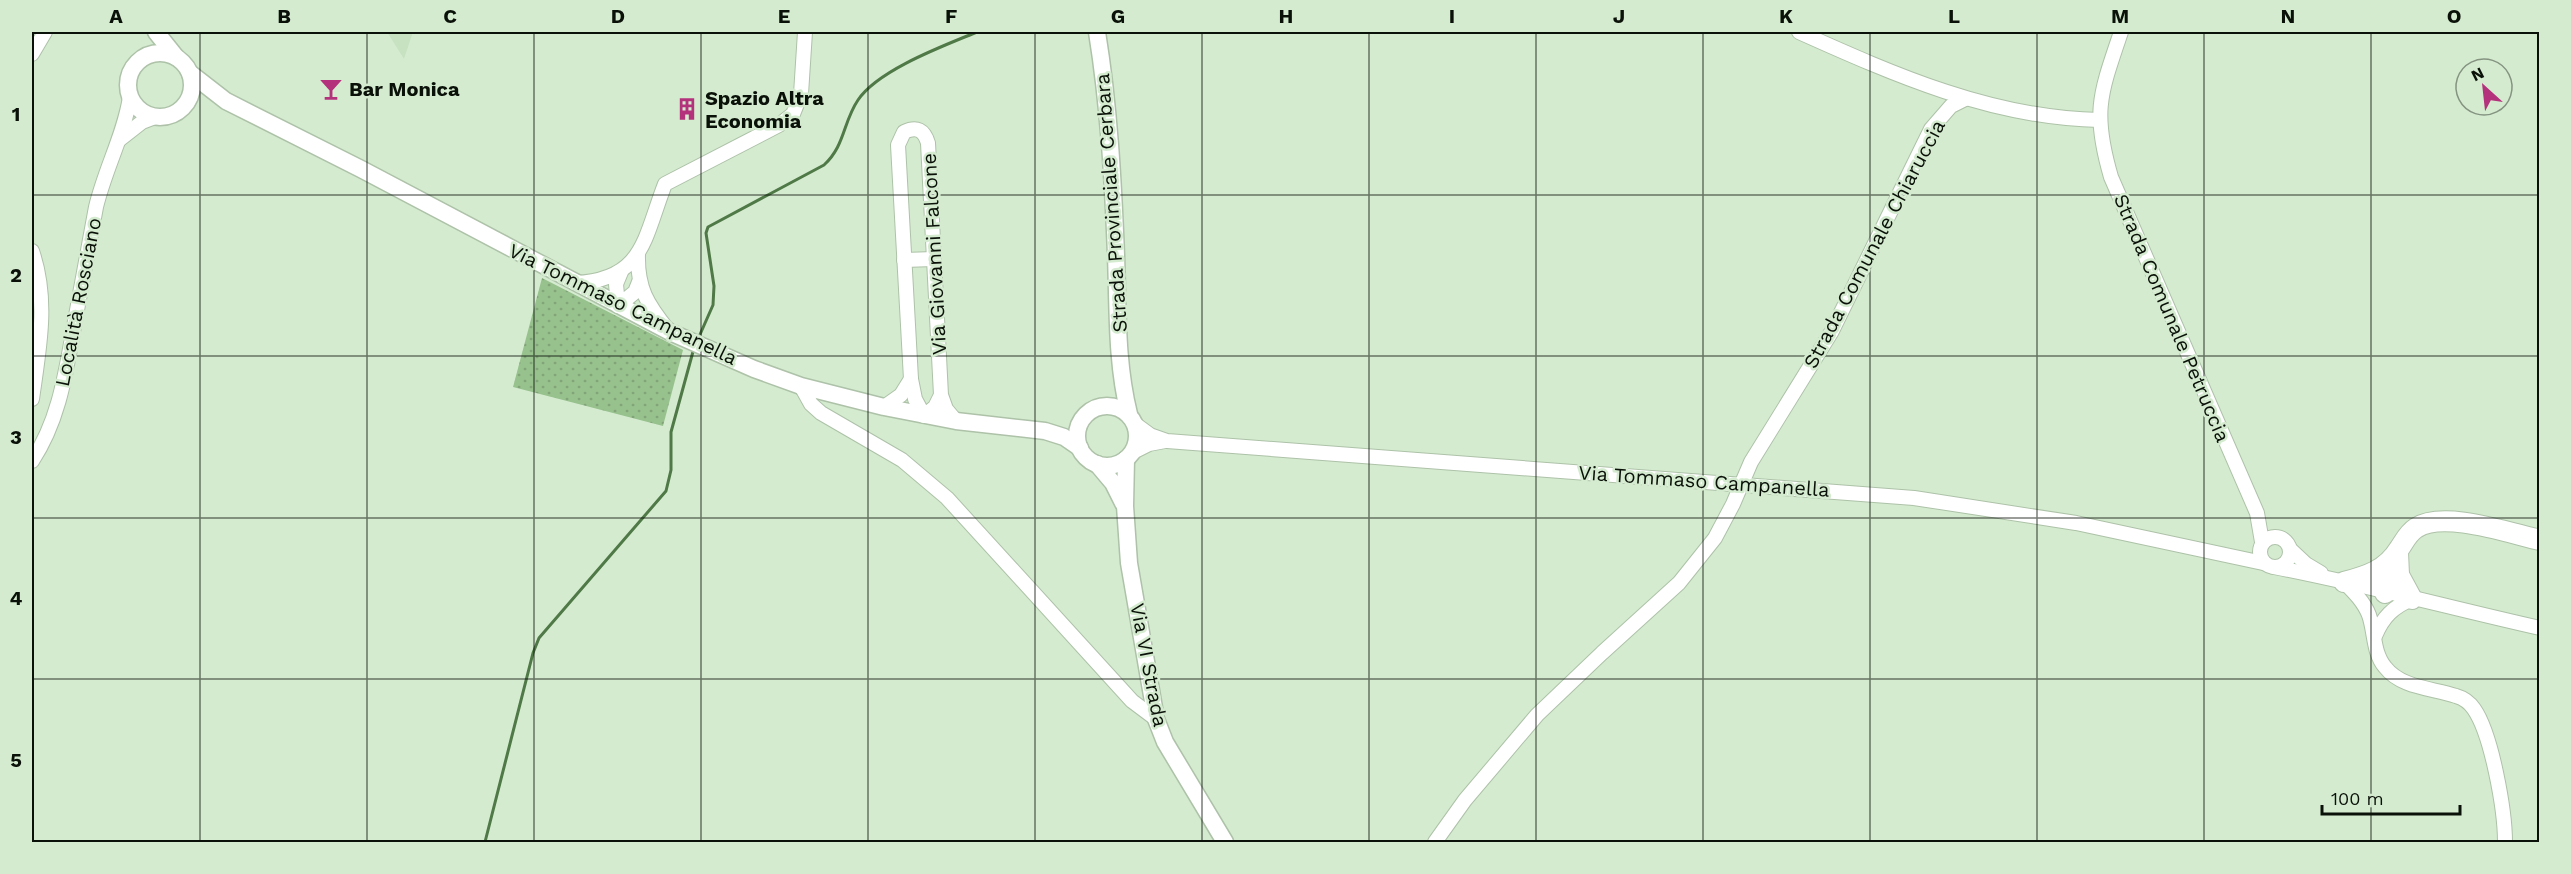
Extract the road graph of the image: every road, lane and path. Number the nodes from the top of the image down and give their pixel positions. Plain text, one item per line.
1 (45, 32) edge
2 (149, 32) edge
3 (156, 32) edge
4 (805, 32) edge
5 (1097, 32) edge
6 (1799, 32) edge
7 (2121, 32) edge
8 (32, 54) edge
9 (177, 58) junction
10 (139, 61) junction
11 (189, 73) junction
12 (130, 97) junction
13 (1965, 99) junction
14 (226, 101) junction
15 (185, 104) junction
16 (155, 117) junction
17 (2098, 120) junction
18 (119, 140) junction
19 (32, 251) edge
20 (638, 254) junction
21 (934, 259) junction
22 (904, 260) junction
23 (621, 272) junction
24 (639, 282) junction
25 (575, 283) junction
26 (618, 306) junction
27 (669, 332) junction
28 (1120, 375) junction
29 (911, 379) junction
30 (801, 386) junction
31 (941, 395) junction
32 (32, 399) edge
33 (1099, 406) junction
34 (884, 407) junction
35 (924, 416) junction
36 (1083, 417) junction
37 (1132, 419) junction
38 (956, 421) junction
39 (1045, 431) junction
40 (1167, 441) junction
41 (1080, 448) junction
42 (1130, 455) junction
43 (32, 461) edge
44 (1097, 464) junction
45 (1742, 483) junction
46 (1125, 506) junction
47 (2258, 513) junction
48 (2281, 538) junction
49 (2540, 540) edge
50 (2290, 549) junction
51 (2265, 556) junction
52 (2391, 571) junction
53 (2336, 580) junction
54 (2385, 593) junction
55 (2412, 599) junction
56 (2388, 613) junction
57 (2368, 614) junction
58 (2540, 628) edge
59 (2375, 636) junction
60 (1156, 719) junction
61 (1225, 843) edge
62 (1435, 843) edge
63 (2505, 843) edge

1 - 8 street
2 - 10 main road
3 - 9 main road
4 - 20 street
5 - 28 main road, Strada Provinciale Cerbara
6 - 13 street
7 - 17 street, Strada Comunale Petruccia
9 - 10 main road
9 - 11 main road
10 - 12 main road
11 - 14 main road, Via Tommaso Campanella
11 - 15 main road
12 - 16 main road
12 - 18 street, Località Rosciano
13 - 17 street
13 - 45 street, Strada Comunale Chiaruccia
14 - 15 main road, Via Tommaso Campanella
14 - 25 main road, Via Tommaso Campanella
15 - 16 main road
16 - 18 street
17 - 47 street, Strada Comunale Petruccia
18 - 43 street, Località Rosciano
19 - 32 street, Località Rosciano
20 - 23 street
20 - 24 street
21 - 22 street
21 - 22 street, Via Giovanni Falcone
21 - 31 street, Via Giovanni Falcone
22 - 29 street, Via Giovanni Falcone
23 - 25 street
23 - 26 street
24 - 26 street
24 - 27 street
25 - 26 main road, Via Tommaso Campanella
26 - 27 main road, Via Tommaso Campanella
27 - 30 main road, Via Tommaso Campanella
28 - 33 main road
28 - 37 main road, Strada Provinciale Cerbara
29 - 34 street, Via Giovanni Falcone
29 - 35 street, Via Giovanni Falcone
30 - 34 main road, Via Tommaso Campanella
30 - 60 street
31 - 35 street
31 - 38 street, Via Giovanni Falcone
33 - 36 main road
33 - 37 main road
34 - 35 main road, Via Tommaso Campanella
35 - 38 main road, Via Tommaso Campanella
36 - 39 main road, Via Tommaso Campanella
36 - 41 main road
37 - 40 street, Via Tommaso Campanella
37 - 42 main road, Strada Provinciale Cerbara
38 - 39 main road, Via Tommaso Campanella
39 - 41 main road, Via Tommaso Campanella
40 - 42 street, Via Tommaso Campanella
40 - 45 street, Via Tommaso Campanella
41 - 44 main road
42 - 44 main road
42 - 46 main road, Via VI Strada
44 - 46 main road, Via VI Strada
45 - 51 street, Via Tommaso Campanella
45 - 62 street, Strada Comunale Chiaruccia
46 - 60 main road, Via VI Strada
47 - 48 street, Strada Comunale Petruccia
47 - 51 street, Strada Comunale Petruccia
48 - 50 street
48 - 51 street, Via Tommaso Campanella
49 - 52 highway
50 - 51 street, Via Tommaso Campanella
50 - 53 street
51 - 53 street
52 - 53 highway
52 - 54 highway
52 - 55 highway
53 - 54 street
53 - 57 street
54 - 55 street
54 - 56 street
54 - 57 street
55 - 56 street
55 - 58 street
56 - 59 street
57 - 59 street
59 - 63 street
60 - 61 main road, Via VI Strada

